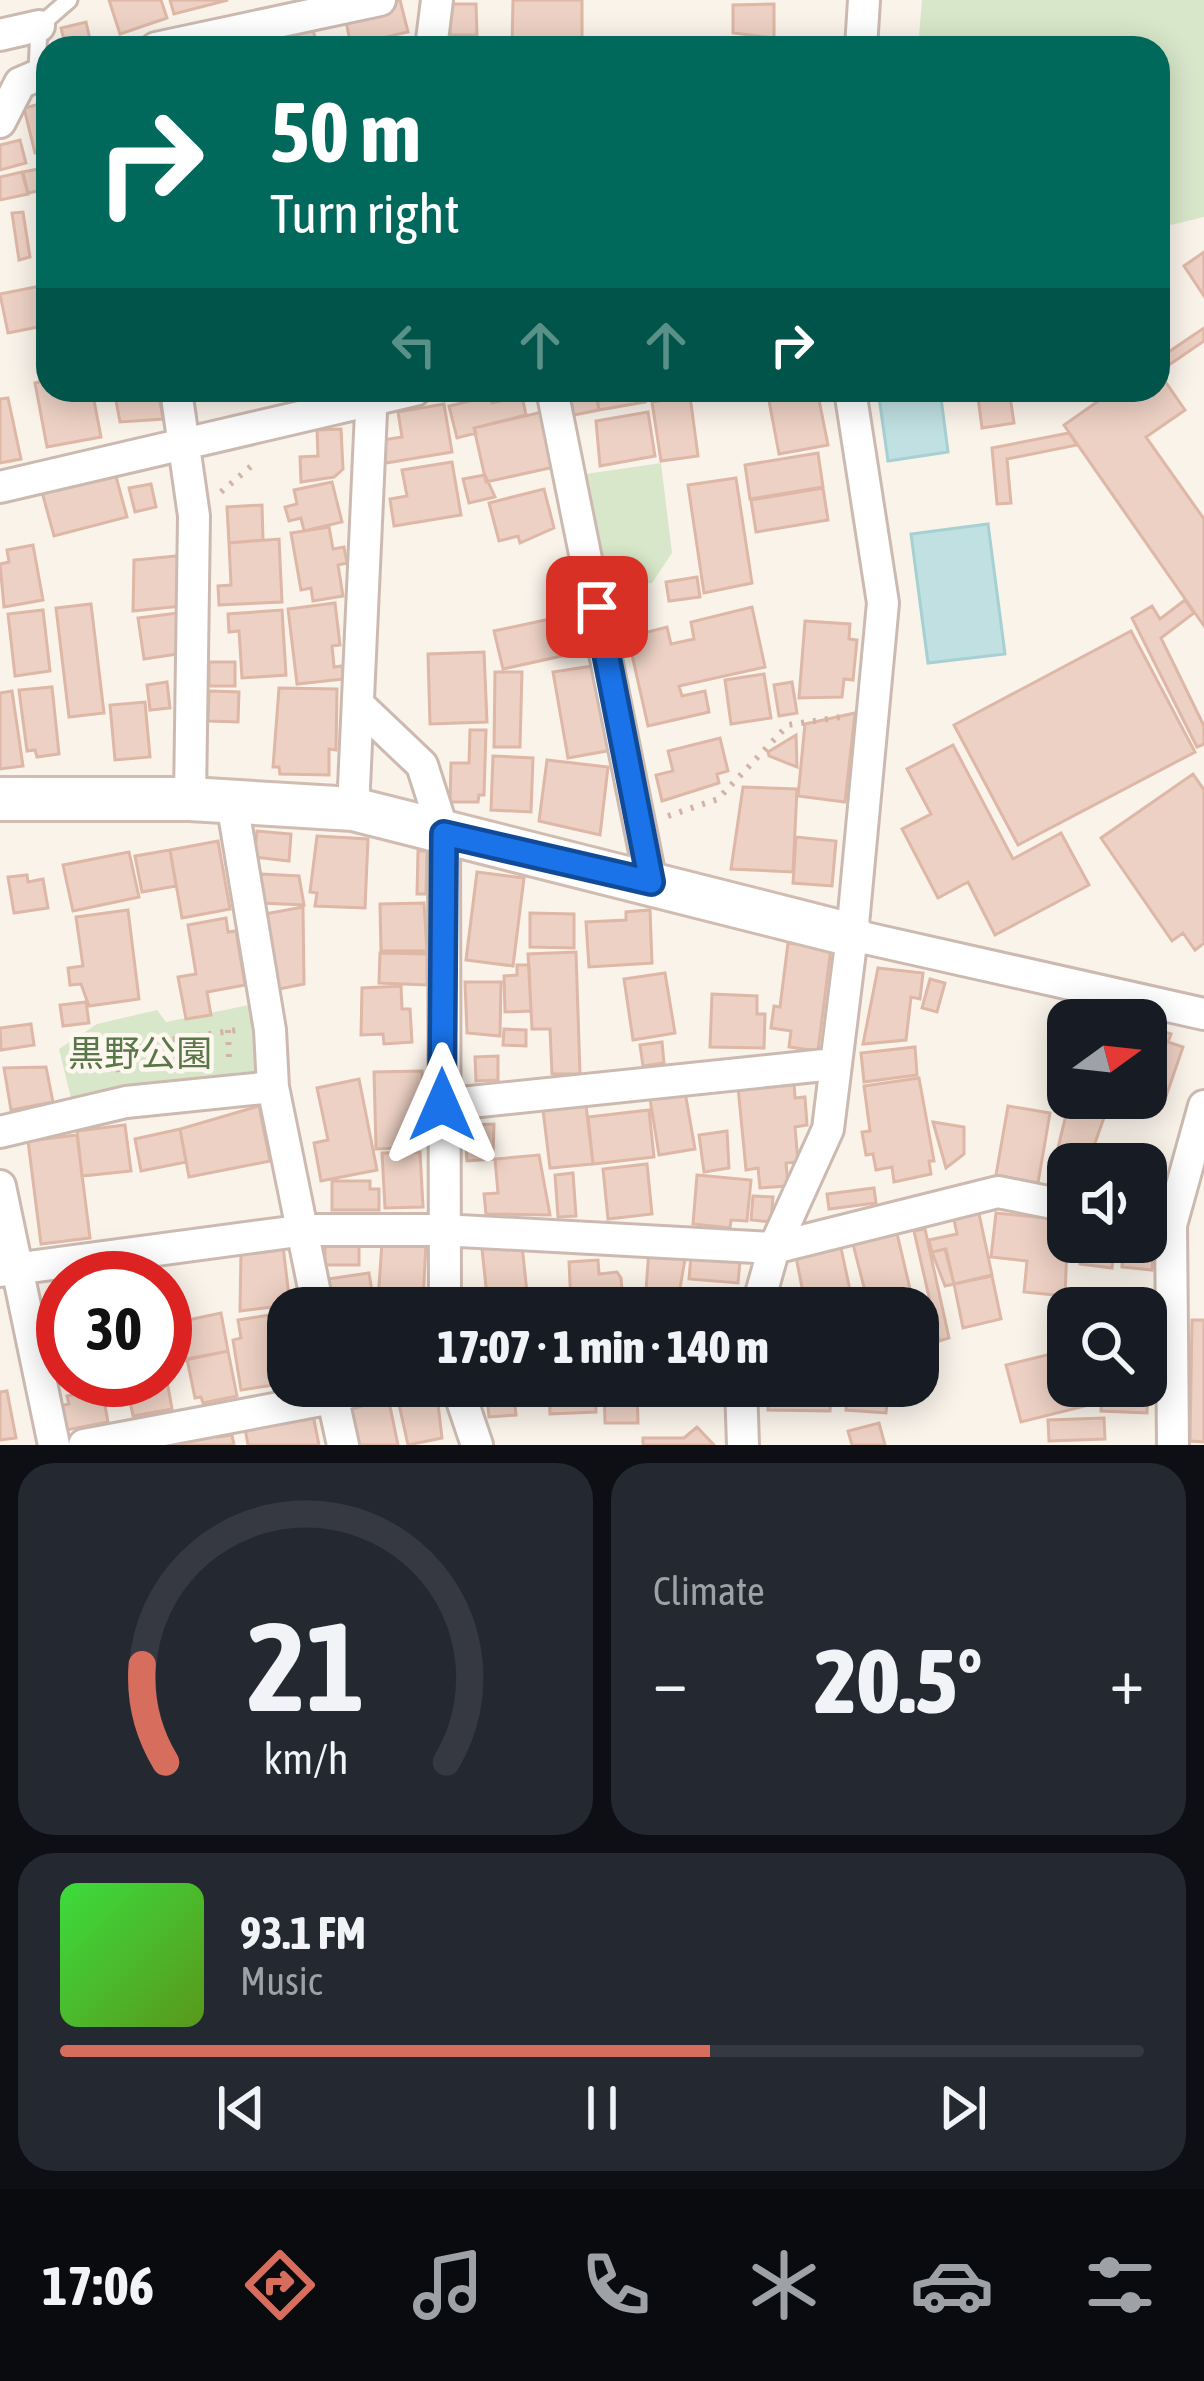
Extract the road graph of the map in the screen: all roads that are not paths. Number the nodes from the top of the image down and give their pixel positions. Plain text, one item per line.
1 (69, 0) edge
2 (380, 0) edge
3 (436, 0) edge
4 (865, 0) edge
5 (39, 26) junction
6 (0, 35) edge
7 (40, 36) edge
8 (212, 36) edge
9 (432, 36) edge
10 (862, 36) edge
11 (36, 75) edge
12 (0, 122) edge
13 (178, 402) edge
14 (339, 402) edge
15 (371, 402) edge
16 (555, 402) edge
17 (852, 402) edge
18 (184, 445) junction
19 (0, 487) edge
20 (358, 705) junction
21 (0, 800) edge
22 (211, 800) junction
23 (353, 809) junction
24 (444, 834) junction
25 (651, 882) junction
26 (852, 935) junction
27 (1204, 1014) edge
28 (834, 1064) junction
29 (273, 1088) junction
30 (442, 1105) junction
31 (1204, 1106) edge
32 (0, 1132) edge
33 (0, 1186) edge
34 (1047, 1202) edge
35 (1167, 1202) edge
36 (306, 1230) junction
37 (442, 1230) junction
38 (774, 1248) junction
39 (1162, 1263) edge
40 (7, 1270) edge
41 (315, 1287) edge
42 (445, 1287) edge
43 (763, 1287) edge
44 (267, 1406) edge
45 (334, 1407) edge
46 (464, 1407) edge
47 (742, 1407) edge
48 (54, 1445) edge
49 (84, 1445) edge
50 (343, 1445) edge
51 (477, 1445) edge
52 (743, 1445) edge
53 (1173, 1445) edge

1 - 5 lane
2 - 8 street
3 - 9 street
4 - 10 street
5 - 6 street
5 - 7 lane
11 - 12 street
13 - 18 street
14 - 18 street
15 - 20 street
16 - 25 street
17 - 26 street
18 - 19 street
18 - 22 street
20 - 23 street
20 - 24 street
21 - 22 street
22 - 23 street
22 - 29 street
23 - 24 street
24 - 25 street
24 - 30 street
25 - 26 street
26 - 27 street
26 - 28 street
28 - 30 street
28 - 38 street
29 - 32 street
29 - 36 street
30 - 37 street
31 - 35 street
33 - 40 street
34 - 38 street
36 - 37 street
36 - 40 street
36 - 41 street
37 - 38 street
37 - 42 street
38 - 43 street
39 - 53 street
40 - 48 street
44 - 49 street
45 - 50 street
46 - 51 street
47 - 52 street

